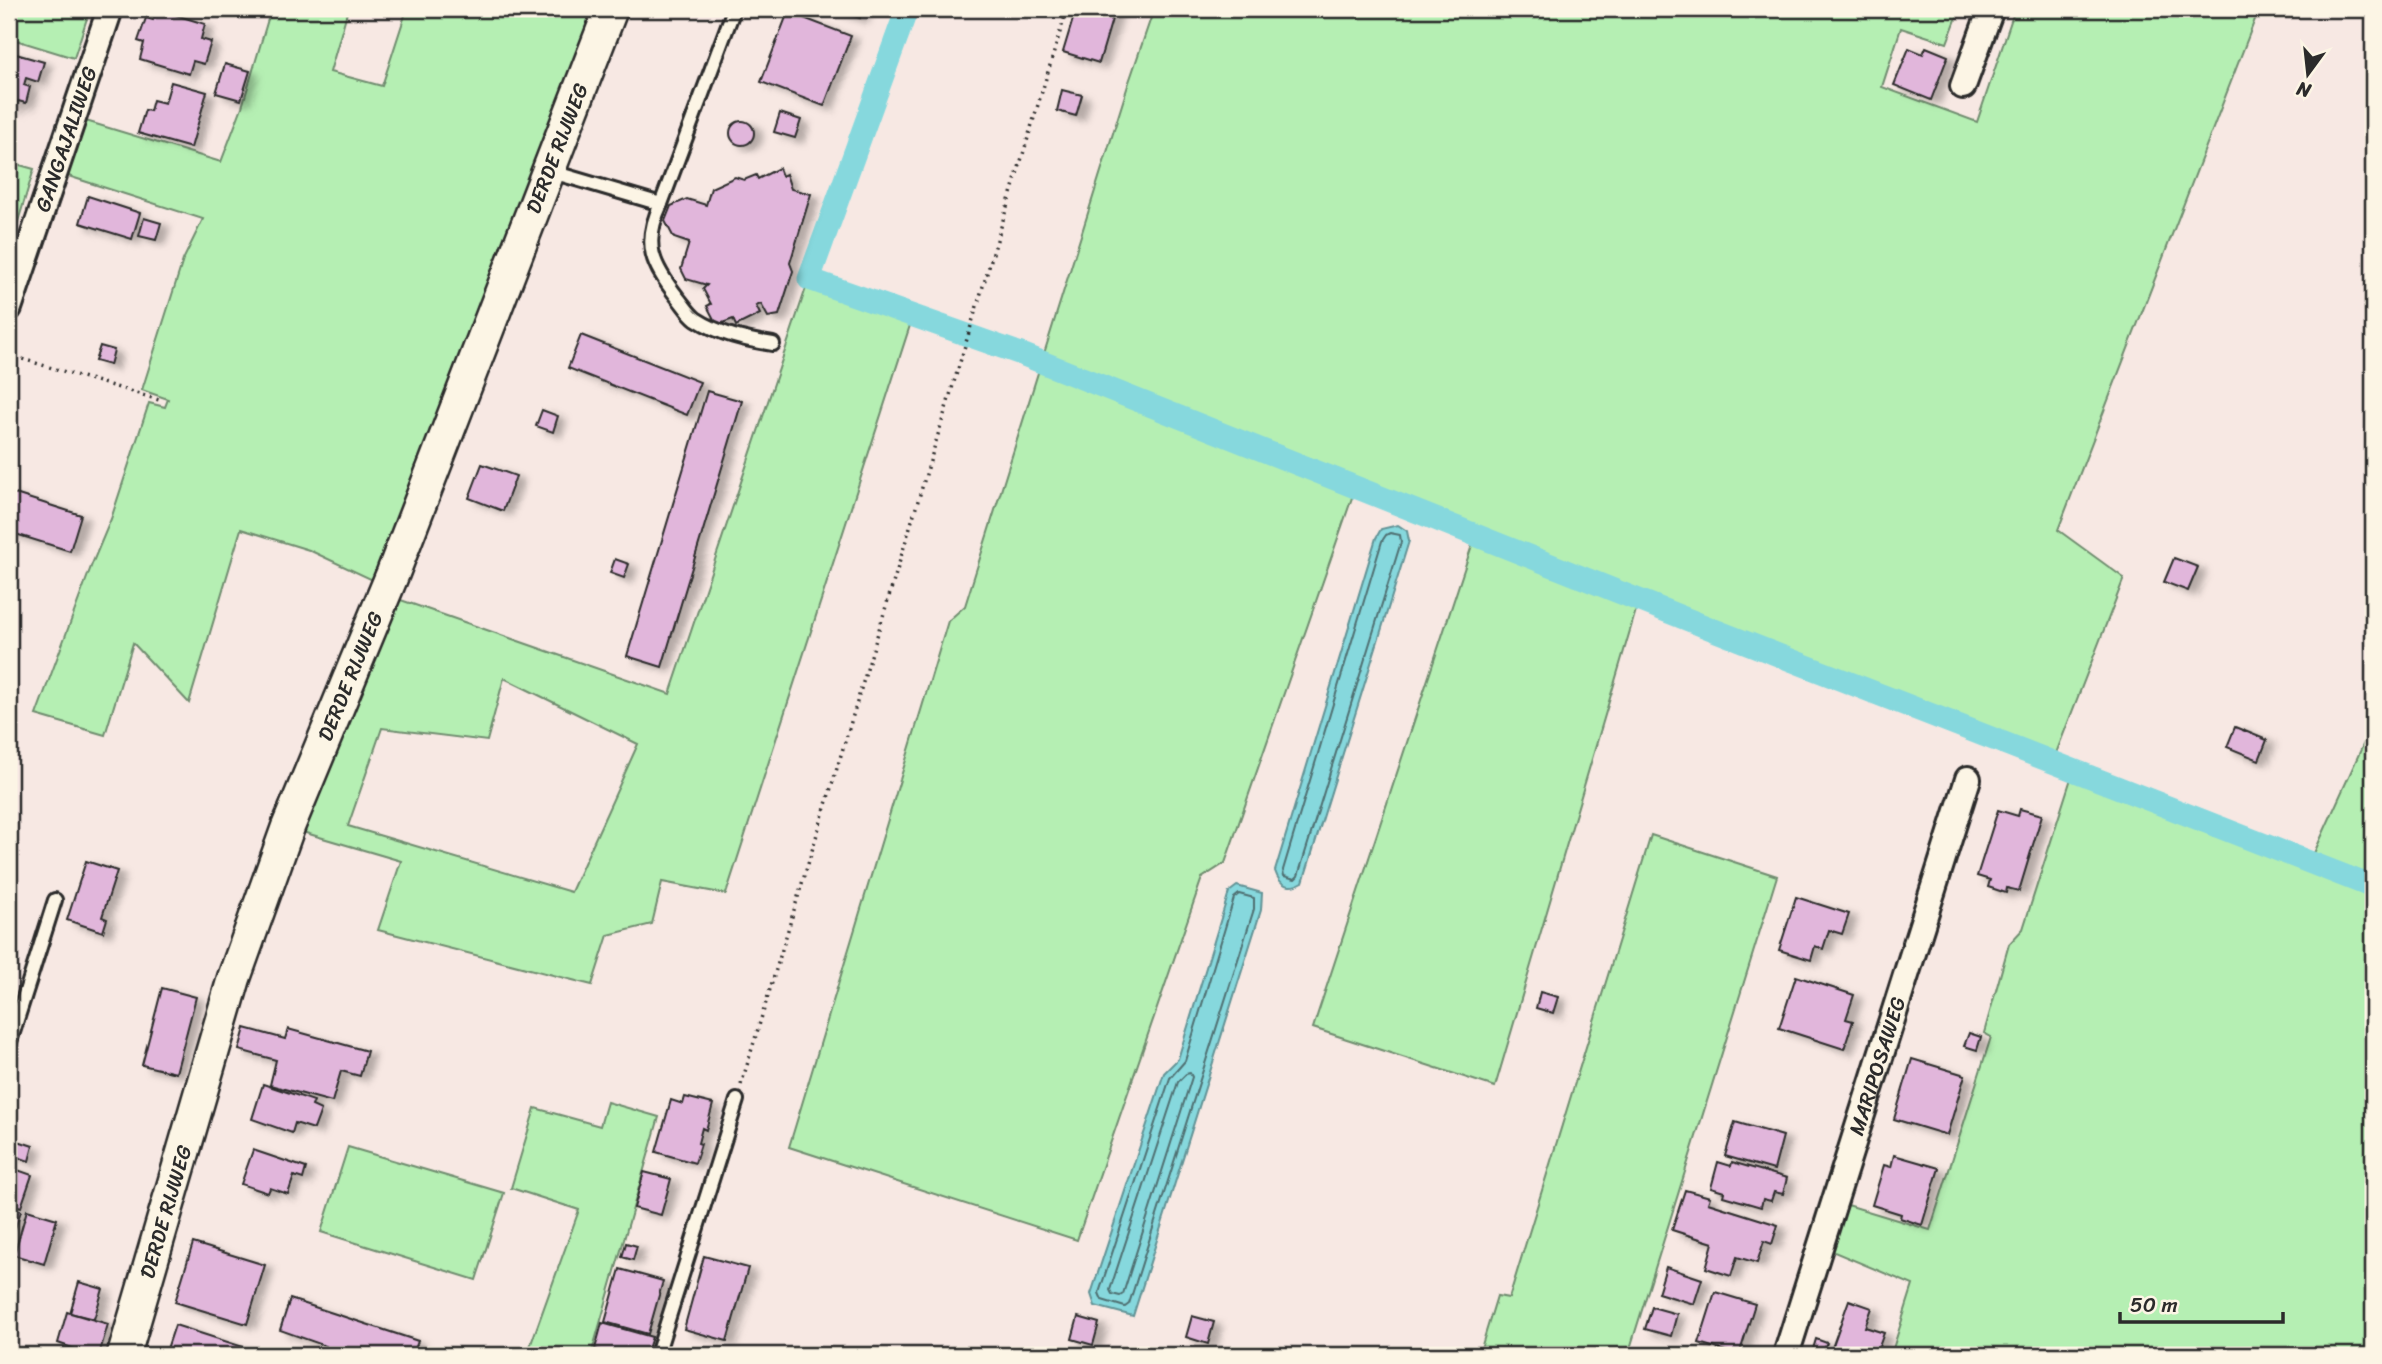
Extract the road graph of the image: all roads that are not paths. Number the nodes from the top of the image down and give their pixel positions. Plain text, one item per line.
1 (110, 9) edge
2 (611, 9) edge
3 (734, 9) edge
4 (1991, 9) edge
5 (1963, 86) dead end
6 (548, 171) junction
7 (661, 204) junction
8 (9, 308) edge
9 (773, 344) dead end
10 (1968, 779) dead end
11 (55, 900) dead end
12 (9, 1045) edge
13 (737, 1100) road end
14 (124, 1355) edge
15 (657, 1355) edge
16 (1786, 1355) edge

1 - 8 street, GANGAJALIWEG
2 - 6 street, DERDE RIJWEG
3 - 7 lane
4 - 5 street
6 - 7 lane
6 - 14 street, DERDE RIJWEG
7 - 9 lane
10 - 16 street, MARIPOSAWEG
11 - 12 lane
13 - 15 lane

